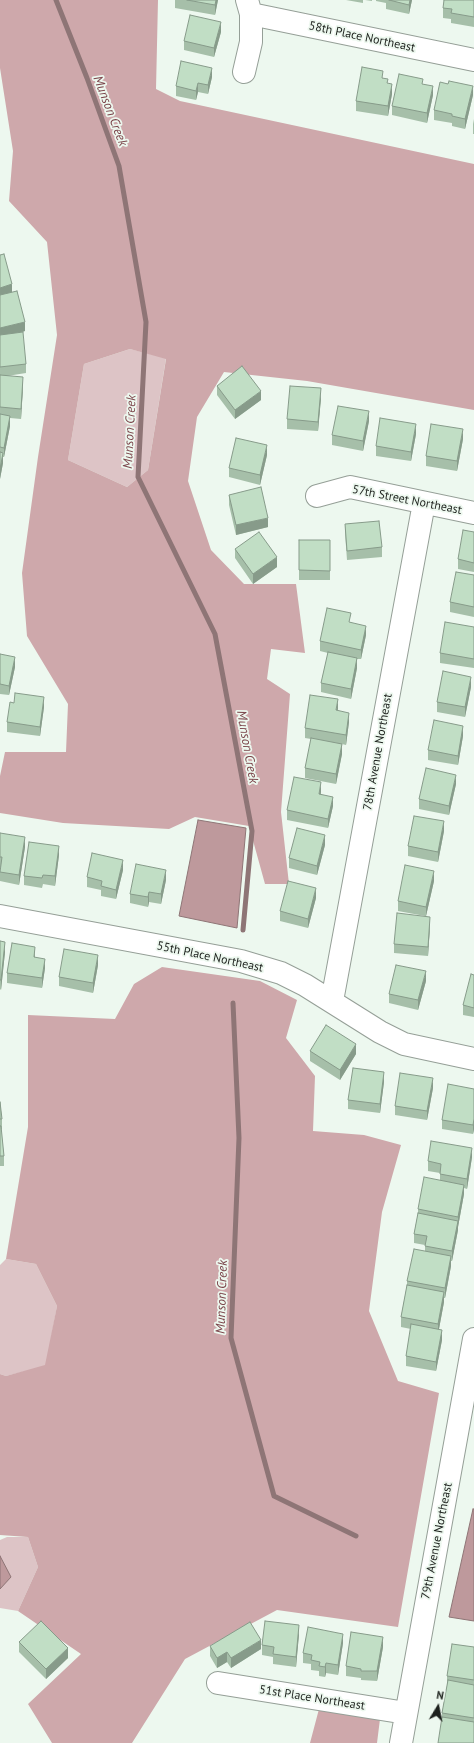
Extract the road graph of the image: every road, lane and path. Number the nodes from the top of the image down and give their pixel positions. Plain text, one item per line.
1 (249, 7) edge
2 (474, 60) edge
3 (244, 72) dead end
4 (317, 496) dead end
5 (424, 503) junction
6 (474, 513) edge
7 (0, 916) edge
8 (332, 1002) junction
9 (474, 1059) edge
10 (474, 1339) edge
11 (218, 1683) dead end
12 (406, 1713) junction
13 (401, 1743) edge

1 - 2 street, 58th Place Northeast
1 - 3 street
4 - 5 street, 57th Street Northeast
5 - 6 street, 57th Street Northeast
5 - 8 street, 78th Avenue Northeast
7 - 8 street, 55th Place Northeast
8 - 9 street, 55th Place Northeast
10 - 12 street, 79th Avenue Northeast
11 - 12 street, 51st Place Northeast
12 - 13 street, 79th Avenue Northeast

